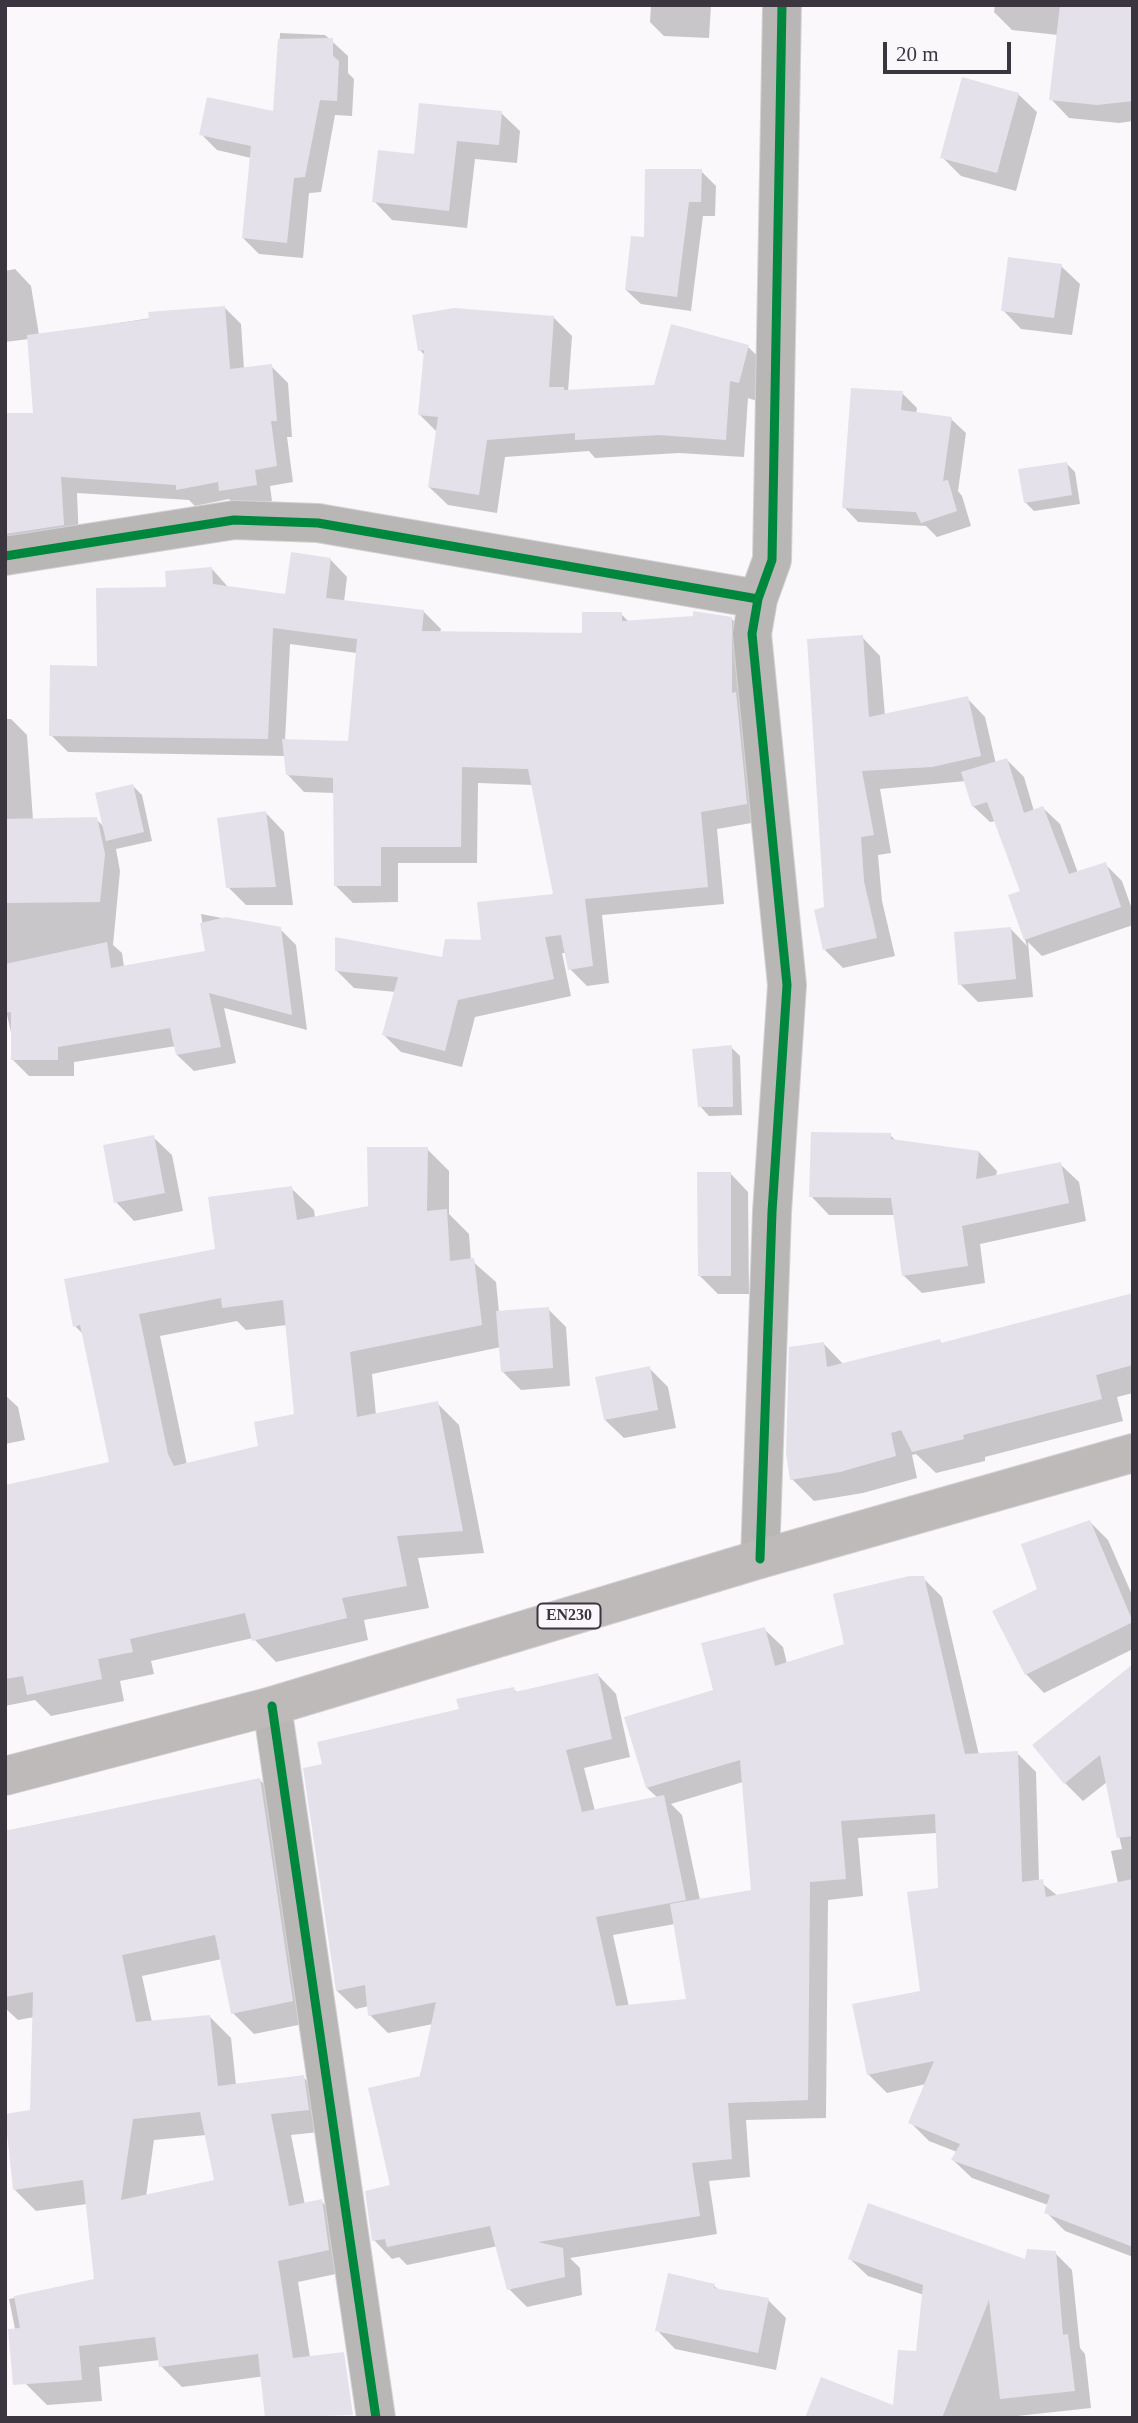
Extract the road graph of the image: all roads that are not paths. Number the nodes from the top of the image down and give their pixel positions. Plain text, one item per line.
1 (782, 5) edge
2 (5, 556) edge
3 (758, 599) junction
4 (1133, 1453) edge
5 (760, 1559) junction
6 (272, 1706) junction
7 (5, 1776) edge
8 (376, 2418) edge

1 - 3 street
2 - 3 street
3 - 5 street
4 - 5 main road, EN230
5 - 6 main road, EN230
6 - 7 main road, EN230
6 - 8 street

